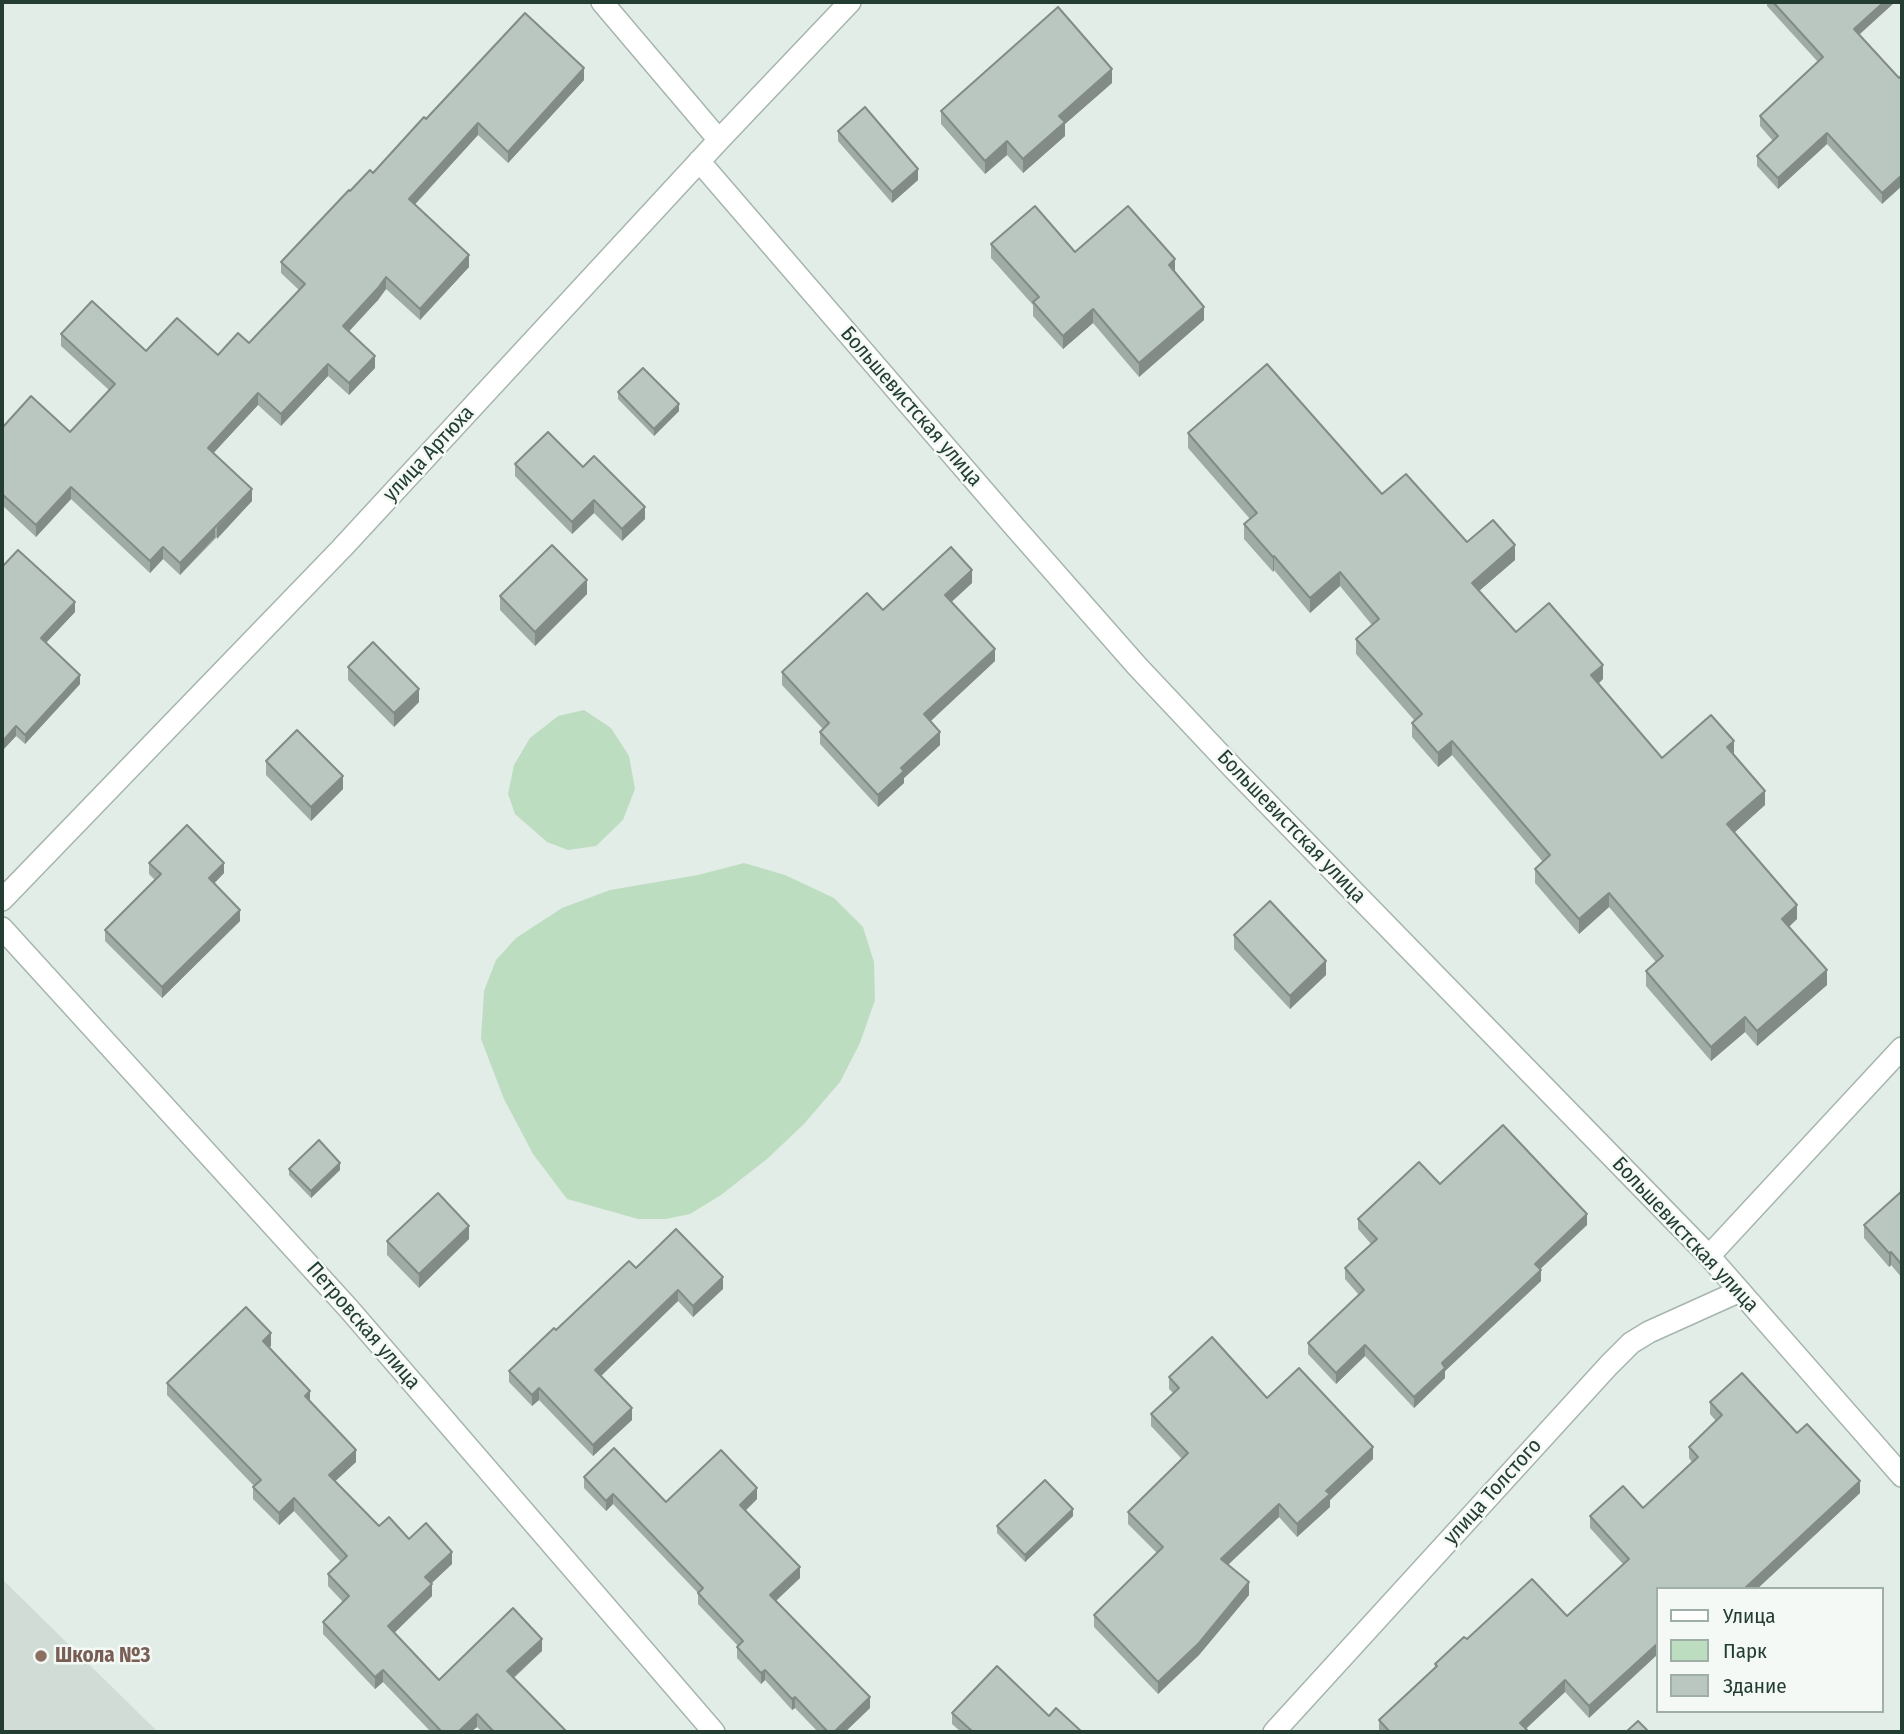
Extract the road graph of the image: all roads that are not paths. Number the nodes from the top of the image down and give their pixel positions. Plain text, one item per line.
1 (602, 2) edge
2 (850, 2) edge
3 (719, 140) junction
4 (699, 161) junction
5 (2, 900) edge
6 (2, 928) edge
7 (1902, 1048) edge
8 (1709, 1256) junction
9 (1740, 1292) junction
10 (1902, 1476) edge
11 (713, 1732) edge
12 (1274, 1732) edge

1 - 3 street
2 - 3 street, улица Артюха
3 - 4 street, улица Артюха
4 - 5 street, улица Артюха
4 - 8 street, Большевистская улица
6 - 11 street, Петровская улица
7 - 8 street
8 - 9 street, Большевистская улица
9 - 10 street, Большевистская улица
9 - 12 street, улица Толстого

